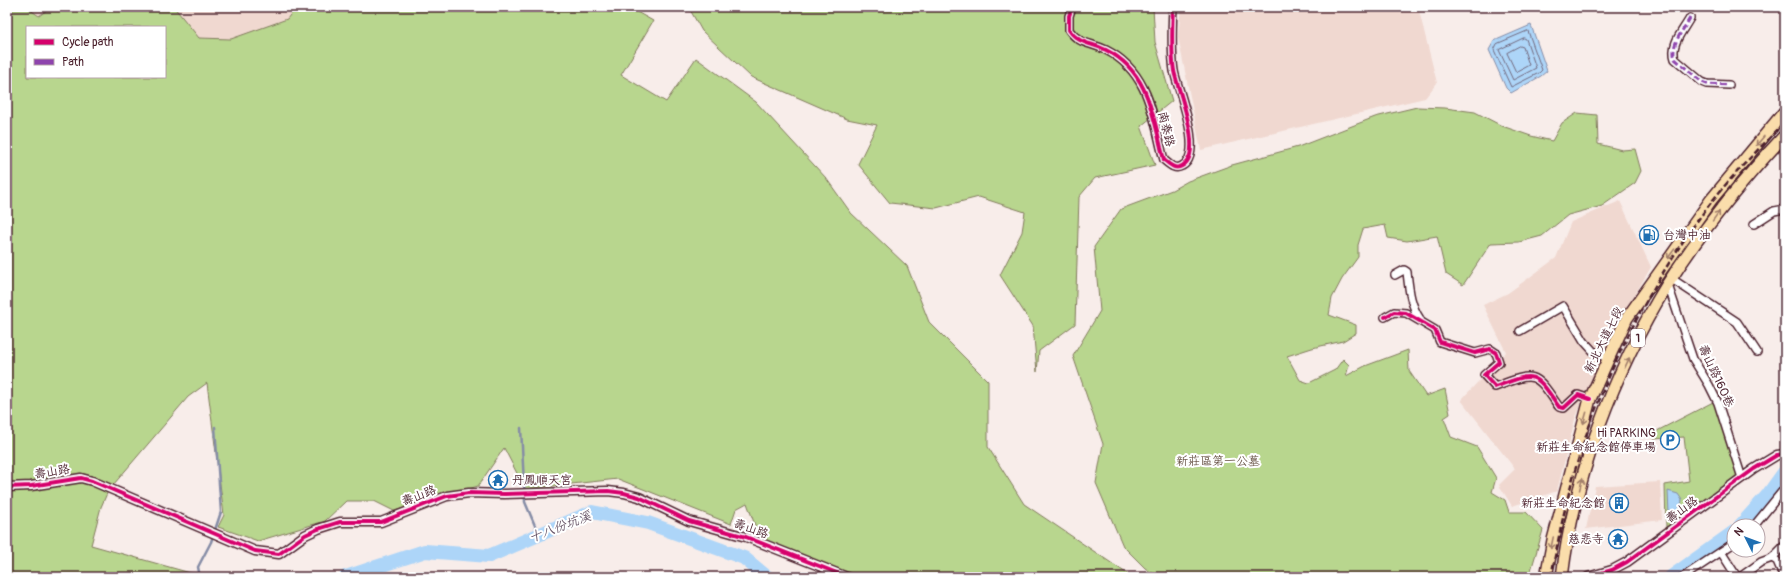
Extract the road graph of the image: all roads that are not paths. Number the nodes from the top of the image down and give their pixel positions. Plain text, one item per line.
1 (1072, 7) edge
2 (1173, 7) edge
3 (1690, 18) dead end
4 (1729, 85) dead end
5 (1785, 111) edge
6 (1785, 135) edge
7 (1785, 209) edge
8 (1754, 224) dead end
9 (1395, 275) dead end
10 (1670, 282) junction
11 (1384, 317) dead end
12 (1422, 322) junction
13 (1520, 331) dead end
14 (1757, 352) dead end
15 (1608, 359) junction
16 (1590, 399) junction
17 (1785, 454) edge
18 (1742, 478) junction
19 (7, 487) edge
20 (1785, 488) edge
21 (1761, 518) edge
22 (1785, 545) edge
23 (1726, 549) edge
24 (1721, 552) junction
25 (1772, 558) junction
26 (1688, 576) edge
27 (847, 577) edge
28 (1546, 577) edge
29 (1562, 577) edge
30 (1588, 577) edge
31 (1738, 577) edge
32 (1784, 577) edge

1 - 2 street, 南泰路
3 - 4 street
5 -> 15 main road, 新北大道七段 / 1
10 -> 6 main road, 1
7 - 8 street
9 - 12 street
10 - 14 street
10 - 18 street, 壽山路160巷
29 -> 10 main road, 1
11 - 12 street
12 - 16 street
13 - 15 street
15 - 16 main road, 新北大道七段 / 1
16 -> 28 main road, 新北大道七段 / 1
17 - 18 street, 壽山路
18 - 30 street, 壽山路
19 - 27 street, 壽山路
20 - 21 street
22 - 25 street
23 - 24 street
24 - 26 street
24 - 31 street
25 - 31 street
25 - 32 street

